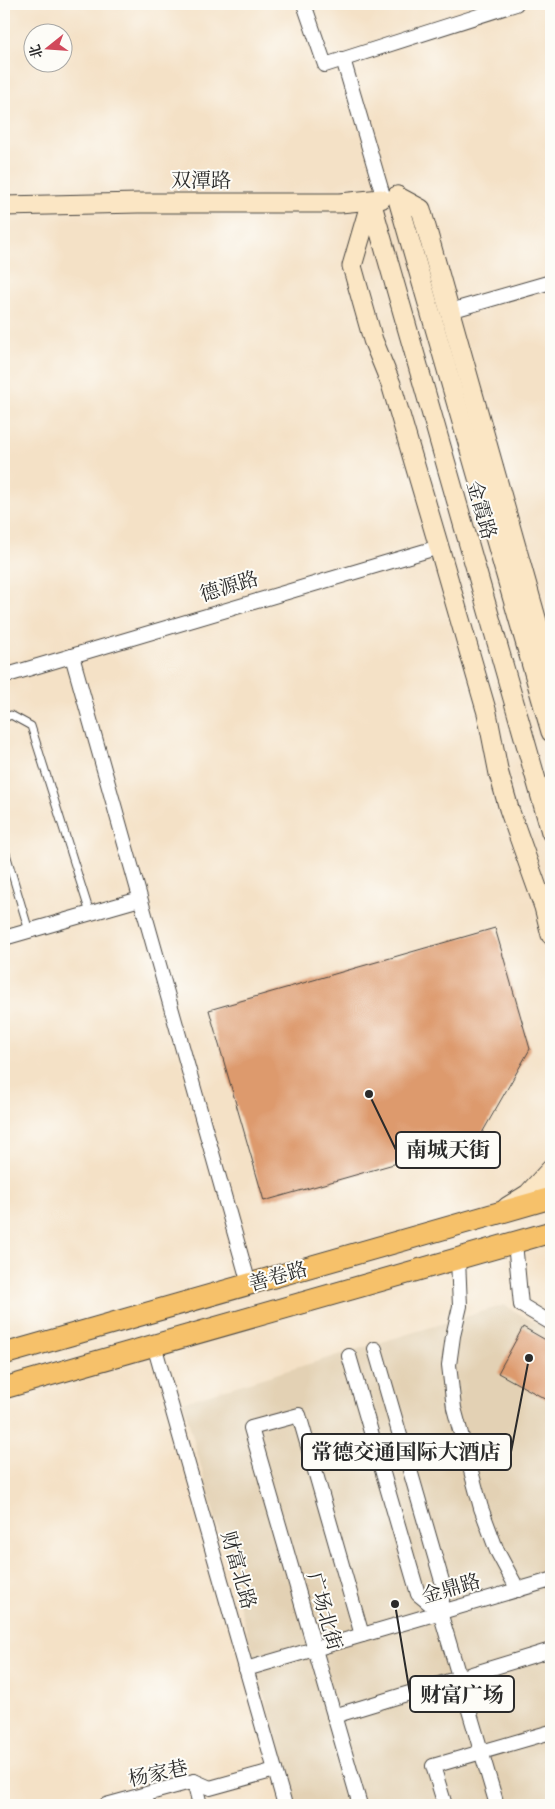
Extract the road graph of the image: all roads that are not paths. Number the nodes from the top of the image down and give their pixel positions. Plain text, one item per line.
1 (304, 4) edge
2 (516, 4) edge
3 (343, 59) junction
4 (384, 199) junction
5 (4, 206) edge
6 (551, 282) edge
7 (441, 314) junction
8 (467, 539) junction
9 (439, 547) junction
10 (72, 656) junction
11 (545, 671) edge
12 (4, 676) edge
13 (4, 718) edge
14 (551, 732) edge
15 (551, 832) edge
16 (4, 847) edge
17 (140, 899) junction
18 (548, 906) edge
19 (90, 913) junction
20 (29, 931) junction
21 (551, 934) edge
22 (4, 938) edge
23 (551, 1169) edge
24 (551, 1198) edge
25 (497, 1213) junction
26 (538, 1238) edge
27 (458, 1259) junction
28 (249, 1284) junction
29 (551, 1323) edge
30 (154, 1345) junction
31 (375, 1348) dead end
32 (4, 1354) edge
33 (349, 1356) dead end
34 (4, 1388) edge
35 (551, 1580) edge
36 (518, 1590) junction
37 (440, 1612) junction
38 (362, 1635) junction
39 (315, 1649) junction
40 (551, 1650) edge
41 (246, 1669) junction
42 (459, 1678) junction
43 (334, 1716) junction
44 (551, 1732) edge
45 (481, 1752) junction
46 (275, 1770) junction
47 (194, 1781) junction
48 (150, 1799) edge
49 (106, 1805) edge
50 (200, 1805) edge
51 (285, 1805) edge
52 (360, 1805) edge
53 (445, 1805) edge
54 (497, 1805) edge

1 - 3 street
2 - 3 street
3 - 4 street
4 - 5 street, 双潭路
4 - 7 street, 金霞路
4 - 8 street, 金霞路
4 - 9 street
6 - 7 street
7 - 11 street, 金霞路
8 - 9 street, 德源路
8 - 15 street, 金霞路
9 - 10 street, 德源路
9 - 18 street
10 - 12 street, 德源路
10 - 17 street
11 - 14 street, 金霞路
13 - 19 lane
16 - 20 lane
17 - 19 street
17 - 28 street
18 - 21 street
19 - 20 street
20 - 22 street
23 - 25 street
24 - 25 main road, 善卷路
25 - 28 main road, 善卷路
26 - 27 main road, 善卷路
26 - 29 street
27 - 30 main road, 善卷路
27 - 36 street
28 - 32 main road, 善卷路
30 - 34 main road, 善卷路
30 - 41 street, 财富北路
31 - 37 street
33 - 37 street
35 - 36 street, 金鼎路
36 - 37 street, 金鼎路
37 - 38 street, 金鼎路
37 - 42 street
38 - 39 street, 金鼎路
38 - 39 street, 广场北街
39 - 41 street, 金鼎路
39 - 43 street, 广场北街
40 - 42 street
41 - 46 street, 财富北路
42 - 43 street
42 - 45 street
43 - 52 street, 广场北街
44 - 45 street
45 - 53 street
45 - 54 street
46 - 47 street, 杨家巷
46 - 51 street, 财富北路
47 - 48 street, 杨家巷
47 - 50 street
48 - 49 street, 杨家巷

